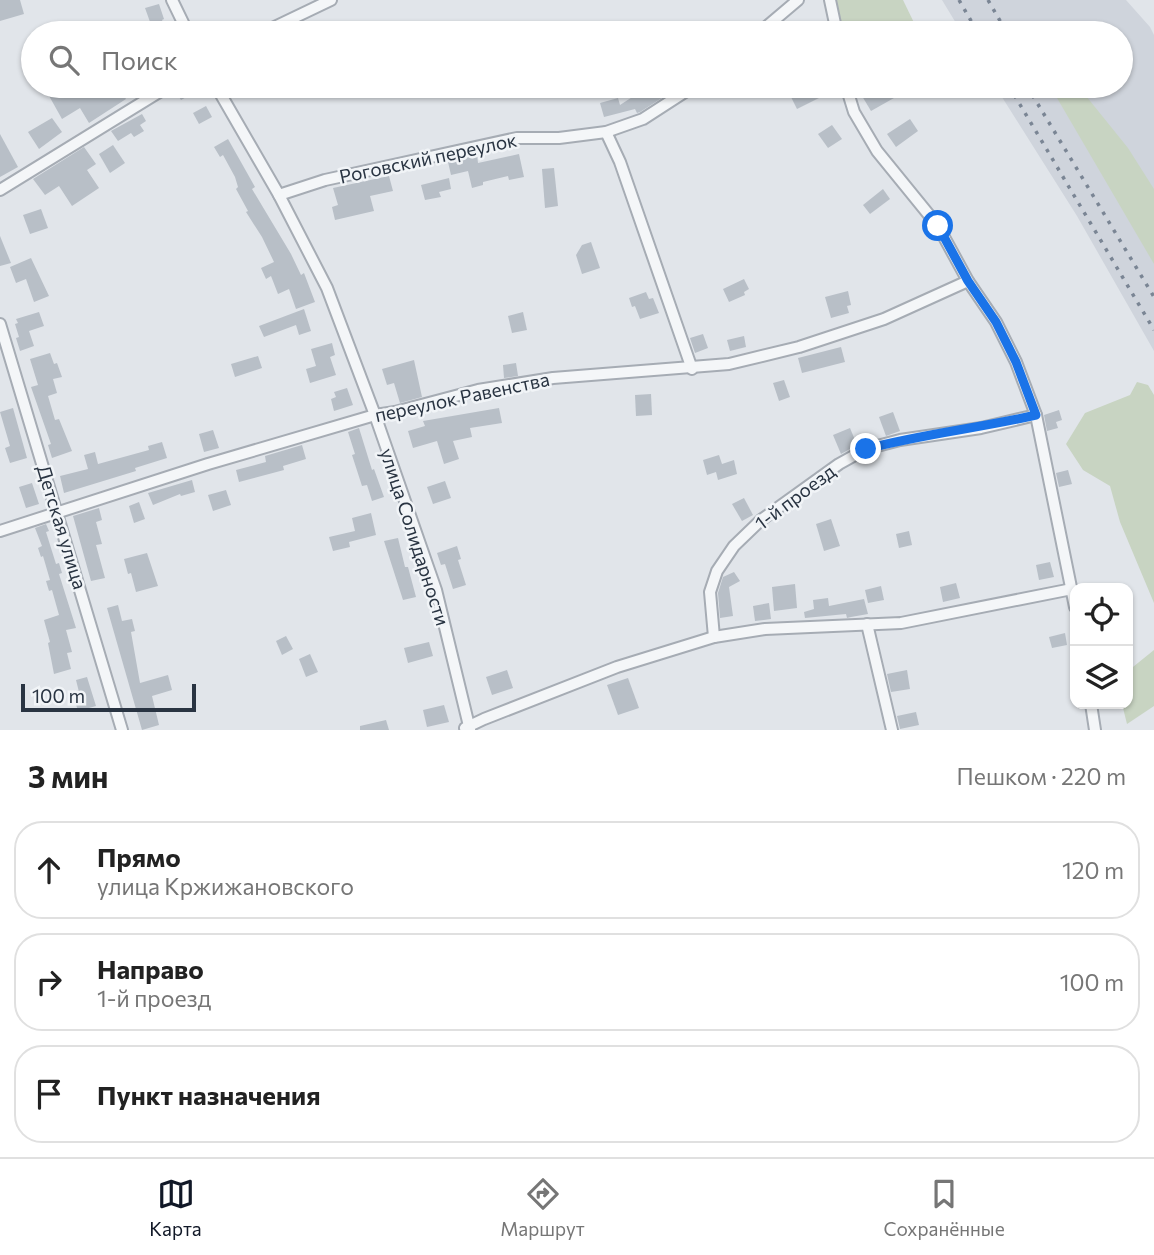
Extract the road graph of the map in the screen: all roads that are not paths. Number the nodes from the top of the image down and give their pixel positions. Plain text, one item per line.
1 (172, 0) edge
2 (331, 0) edge
3 (798, 0) edge
4 (830, 0) edge
5 (182, 21) edge
6 (287, 21) edge
7 (773, 21) edge
8 (834, 21) edge
9 (150, 98) edge
10 (223, 98) edge
11 (675, 98) edge
12 (849, 98) edge
13 (606, 132) junction
14 (0, 190) edge
15 (279, 195) junction
16 (968, 281) junction
17 (0, 324) edge
18 (692, 369) junction
19 (375, 415) junction
20 (1036, 415) junction
21 (57, 512) junction
22 (0, 531) edge
23 (1071, 583) edge
24 (1070, 589) edge
25 (867, 624) junction
26 (714, 637) junction
27 (1092, 709) edge
28 (467, 728) edge
29 (122, 730) edge
30 (892, 730) edge
31 (1095, 730) edge

1 - 5 street
2 - 6 street
3 - 7 street
4 - 8 street
9 - 14 street
10 - 15 street, улица Солидарности
11 - 13 street, Роговский переулок
12 - 16 street
13 - 15 street, Роговский переулок
13 - 18 street
15 - 19 street, улица Солидарности
16 - 18 street, переулок Равенства
16 - 20 street
17 - 21 street, Детская улица
18 - 19 street, переулок Равенства
19 - 21 street, переулок Равенства
19 - 28 street, улица Солидарности
20 - 23 street
20 - 26 street, 1-й проезд
21 - 22 street, переулок Равенства
21 - 29 street, Детская улица
24 - 25 street
25 - 26 street
25 - 30 street
26 - 28 street
27 - 31 street

